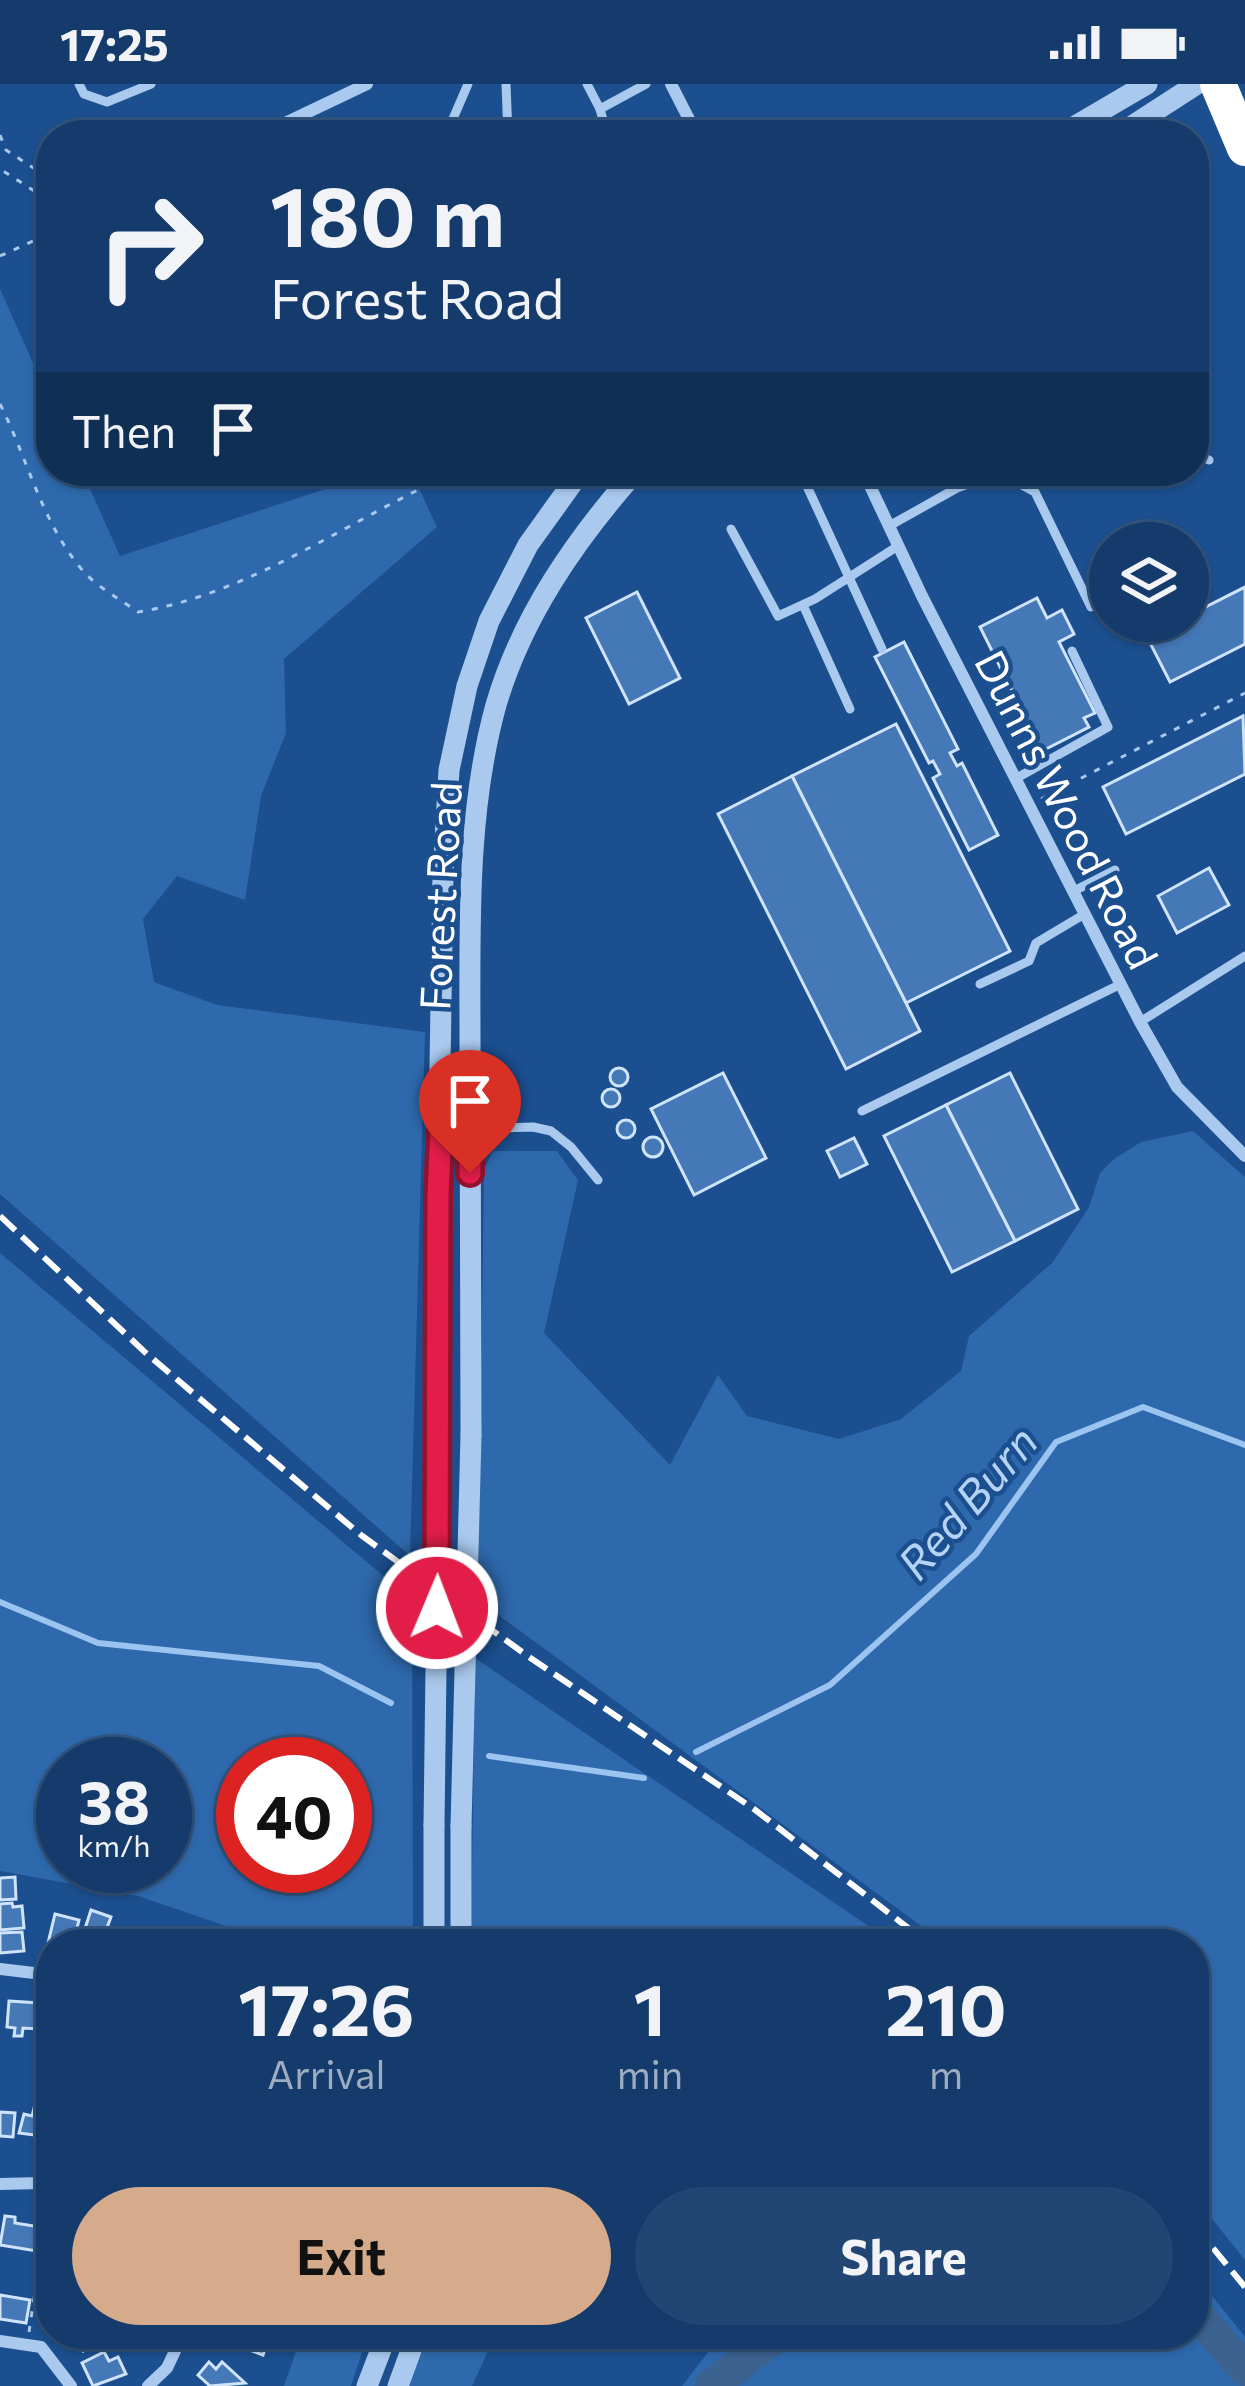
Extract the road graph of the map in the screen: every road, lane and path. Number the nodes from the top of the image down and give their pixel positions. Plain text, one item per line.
1 (79, 84) edge
2 (151, 84) edge
3 (367, 84) edge
4 (468, 84) edge
5 (506, 84) edge
6 (587, 84) edge
7 (646, 84) edge
8 (671, 84) edge
9 (1147, 84) edge
10 (1197, 84) edge
11 (1218, 84) edge
12 (600, 109) junction
13 (291, 120) edge
14 (452, 120) edge
15 (507, 120) edge
16 (603, 120) edge
17 (689, 120) edge
18 (1086, 120) edge
19 (1141, 120) edge
20 (0, 135) edge
21 (1241, 140) edge
22 (0, 169) edge
23 (36, 170) edge
24 (36, 192) edge
25 (36, 239) edge
26 (0, 256) edge
27 (0, 404) edge
28 (429, 486) edge
29 (570, 486) edge
30 (623, 486) edge
31 (807, 486) edge
32 (870, 486) edge
33 (962, 486) edge
34 (1024, 486) edge
35 (889, 526) junction
36 (731, 529) dead end
37 (898, 546) junction
38 (851, 576) junction
39 (803, 605) junction
40 (1089, 605) edge
41 (882, 649) dead end
42 (1072, 651) dead end
43 (1245, 693) edge
44 (850, 709) dead end
45 (1016, 779) junction
46 (1029, 805) junction
47 (1115, 870) dead end
48 (1072, 892) junction
49 (1083, 915) junction
50 (1245, 956) edge
51 (980, 985) dead end
52 (1119, 985) junction
53 (1140, 1022) junction
54 (442, 1109) junction
55 (862, 1111) dead end
56 (470, 1129) junction
57 (1245, 1156) edge
58 (598, 1180) dead end
59 (434, 1929) edge
60 (461, 1929) edge
61 (0, 1969) edge
62 (36, 1973) edge
63 (36, 2183) edge
64 (0, 2184) edge
65 (36, 2288) edge
66 (0, 2341) edge
67 (27, 2345) junction
68 (36, 2347) edge
69 (42, 2349) edge
70 (176, 2349) edge
71 (381, 2349) edge
72 (412, 2349) edge
73 (71, 2386) edge
74 (148, 2386) edge
75 (367, 2386) edge
76 (398, 2386) edge

1 - 2 lane
3 - 13 street
4 - 14 lane
5 - 15 lane
6 - 12 lane
7 - 12 lane
8 - 17 street
9 - 18 street
10 - 19 street
11 - 21 highway
12 - 16 lane
20 - 23 path
22 - 24 path
25 - 26 path
27 - 28 path
29 - 54 street, Forest Road
30 - 56 street, Forest Road
31 - 38 lane
32 - 35 street, Dunns Wood Road
33 - 35 lane
34 - 40 lane
35 - 37 street, Dunns Wood Road
36 - 39 lane
37 - 38 lane
37 - 45 street, Dunns Wood Road
38 - 39 lane
38 - 41 lane
39 - 44 lane
42 - 45 lane
43 - 46 path
45 - 46 street, Dunns Wood Road
46 - 48 street, Dunns Wood Road
47 - 48 lane
48 - 49 street, Dunns Wood Road
49 - 51 lane
49 - 52 street, Dunns Wood Road
50 - 53 lane
52 - 53 street, Dunns Wood Road
52 - 55 lane
53 - 57 street, Dunns Wood Road
54 - 56 lane
54 - 59 street, Forest Road, bridge
56 - 58 lane
56 - 60 street, Forest Road, bridge
61 - 62 street
63 - 64 street
65 - 67 path
66 - 67 street
67 - 68 street
69 - 73 street
70 - 74 street
71 - 75 street
72 - 76 street

